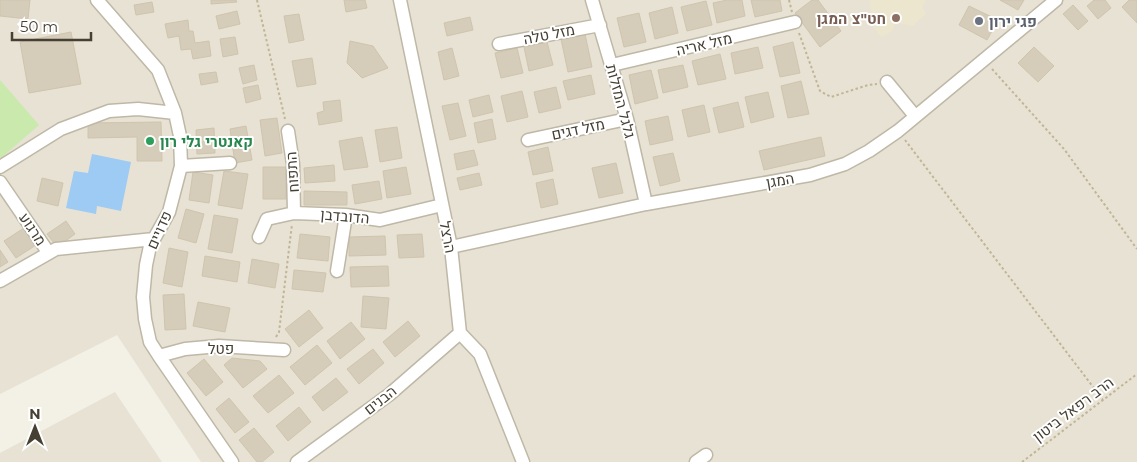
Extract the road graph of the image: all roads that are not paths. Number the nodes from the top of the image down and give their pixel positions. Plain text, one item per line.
1 (97, 0) edge
2 (400, 0) edge
3 (592, 0) edge
4 (1056, 0) edge
5 (795, 22) road end
6 (600, 25) junction
7 (499, 44) dead end
8 (612, 65) junction
9 (887, 82) road end
10 (175, 113) junction
11 (915, 116) junction
12 (627, 119) junction
13 (288, 131) road end
14 (528, 140) dead end
15 (230, 163) dead end
16 (181, 166) junction
17 (0, 167) edge
18 (0, 182) edge
19 (646, 204) junction
20 (442, 205) junction
21 (294, 213) junction
22 (346, 215) junction
23 (259, 237) dead end
24 (154, 238) junction
25 (451, 247) junction
26 (48, 252) junction
27 (337, 271) dead end
28 (0, 281) edge
29 (460, 332) junction
30 (284, 350) dead end
31 (159, 356) junction
32 (232, 462) edge
33 (297, 462) edge
34 (523, 462) edge

1 - 10 street, פדויים
2 - 20 street, הרצל
3 - 6 street, גלגל המזלות
4 - 11 street, המגן
5 - 8 street, מזל אריה
6 - 7 street, מזל טלה
6 - 8 street, גלגל המזלות
8 - 12 street, גלגל המזלות
9 - 11 street
10 - 16 street, פדויים
10 - 17 street
11 - 19 street, המגן
12 - 14 street, מזל דגים
12 - 19 street, גלגל המזלות
13 - 21 street, התפוח
15 - 16 street
16 - 24 street, פדויים
18 - 26 street, מרגוע
19 - 25 street, המגן
20 - 22 street, הדובדבן
20 - 25 street, הרצל
21 - 22 street, הדובדבן
21 - 23 street, הדובדבן
22 - 27 street
24 - 26 street
24 - 31 street, פדויים
25 - 29 street, הרצל
26 - 28 street
29 - 33 street, הבנים
29 - 34 street
30 - 31 street, פטל
31 - 32 street, פדויים

